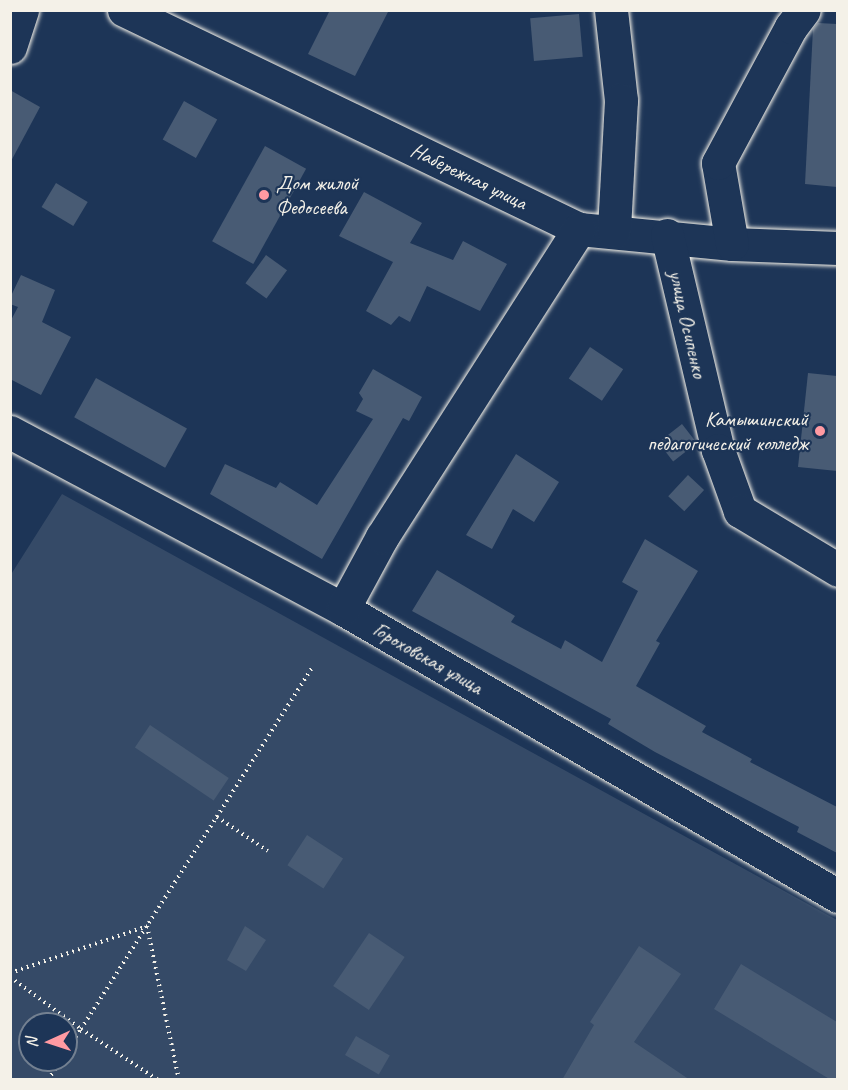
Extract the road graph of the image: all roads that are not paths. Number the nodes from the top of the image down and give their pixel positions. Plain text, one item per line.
1 (22, 10) edge
2 (124, 10) edge
3 (611, 10) edge
4 (804, 10) edge
5 (10, 47) edge
6 (579, 229) junction
7 (614, 231) junction
8 (667, 235) junction
9 (732, 244) junction
10 (837, 248) edge
11 (10, 432) edge
12 (837, 570) edge
13 (343, 609) junction
14 (837, 896) edge

1 - 5 street
2 - 6 street, Набережная улица
3 - 7 street
4 - 9 street
6 - 7 street, Набережная улица
6 - 13 street
7 - 8 street, Набережная улица
8 - 9 street, Набережная улица
8 - 12 street, улица Осипенко
9 - 10 street, Набережная улица
11 - 13 street, Гороховская улица
13 - 14 street, Гороховская улица

